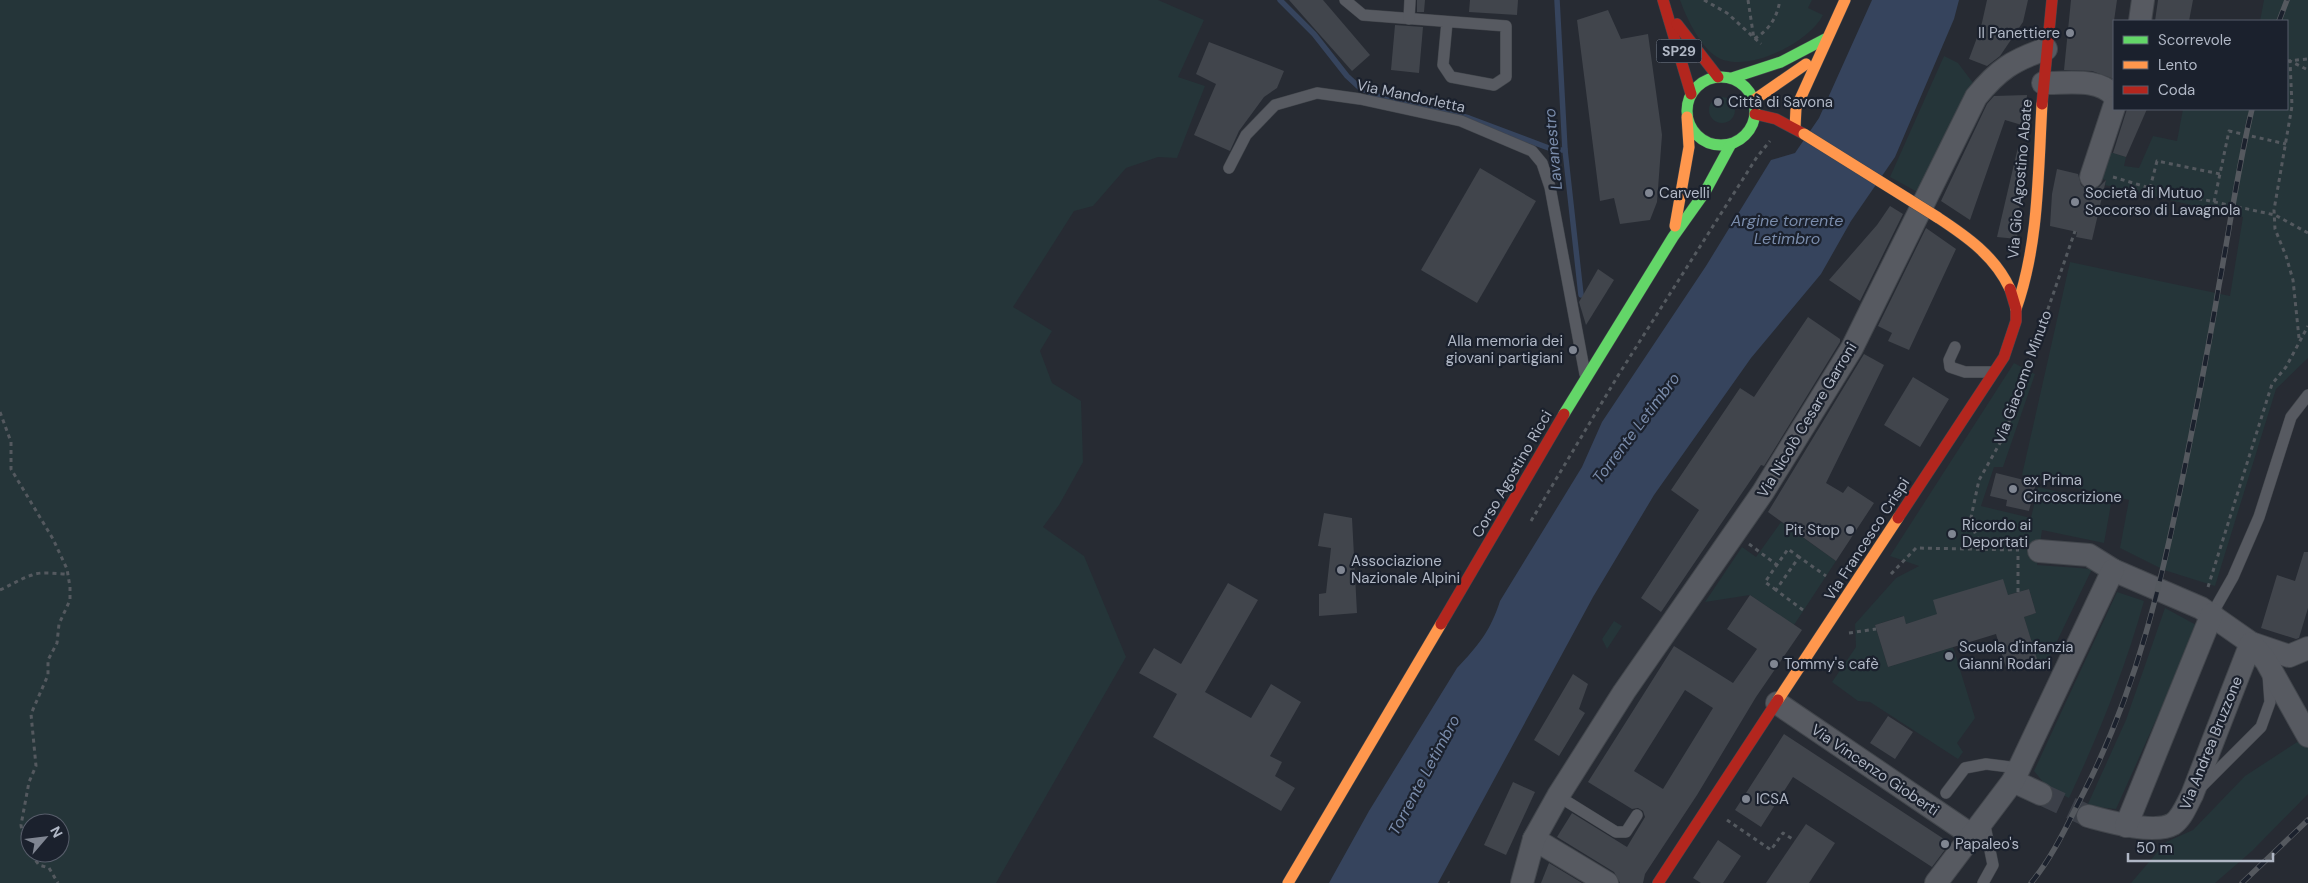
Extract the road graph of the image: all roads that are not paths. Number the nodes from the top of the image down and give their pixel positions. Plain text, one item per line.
1 (1345, 0) edge
2 (1410, 0) edge
3 (1844, 0) edge
4 (2052, 0) edge
5 (2143, 0) edge
6 (1665, 5) edge
7 (1409, 20) junction
8 (2140, 20) edge
9 (1447, 22) junction
10 (1825, 39) junction
11 (2046, 50) junction
12 (1718, 77) junction
13 (1732, 78) junction
14 (2043, 83) junction
15 (1691, 94) junction
16 (2113, 95) edge
17 (1754, 100) junction
18 (2113, 110) edge
19 (1755, 114) junction
20 (1687, 117) junction
21 (1800, 131) junction
22 (1731, 144) junction
23 (1229, 168) dead end
24 (2092, 174) road end
25 (1672, 237) junction
26 (2016, 309) junction
27 (1955, 348) dead end
28 (1995, 372) junction
29 (1586, 378) junction
30 (2308, 395) edge
31 (2029, 551) road end
32 (2114, 570) junction
33 (2207, 611) junction
34 (2251, 643) junction
35 (2308, 648) edge
36 (2266, 661) junction
37 (1777, 703) junction
38 (2308, 736) edge
39 (2015, 775) junction
40 (1946, 794) dead end
41 (2041, 794) tunnel mouth
42 (2192, 795) junction
43 (1558, 796) junction
44 (1637, 815) dead end
45 (2088, 816) tunnel mouth
46 (2126, 826) junction
47 (1979, 828) junction
48 (1534, 839) junction
49 (1288, 883) edge
50 (1522, 883) edge
51 (1607, 883) edge
52 (1658, 883) edge
53 (1936, 883) edge
54 (1983, 883) edge

1 - 7 lane
2 - 7 lane
3 - 10 main road
4 - 11 main road, Via Gio Agostino Abate
5 - 8 street
6 - 12 main road, SP29
6 - 15 main road, SP29
7 - 9 lane
9 - 9 lane
10 - 13 main road
10 - 17 main road
10 - 21 main road
11 - 14 main road, Via Gio Agostino Abate
11 - 43 street, Via Nicolò Cesare Garroni
12 - 13 main road
12 - 15 main road
13 - 17 main road
14 - 16 street
14 - 26 main road, Via Gio Agostino Abate
15 - 20 main road
17 - 19 main road
18 - 24 street
19 - 21 main road, Via Francesco Crispi
19 - 22 main road
20 - 22 main road
20 - 25 main road, Corso Agostino Ricci
21 - 26 main road, Via Francesco Crispi, bridge
22 - 25 main road, Corso Agostino Ricci
23 - 29 lane, Via Mandorletta
25 - 29 main road, Corso Agostino Ricci
26 - 28 main road, Via Francesco Crispi
27 - 28 lane
28 - 37 main road, Via Francesco Crispi
29 - 49 main road, Corso Agostino Ricci
30 - 33 lane
31 - 32 street
32 - 33 street
32 - 39 street
33 - 34 street
33 - 46 street
34 - 35 street
34 - 36 street
34 - 42 street, Via Andrea Bruzzone
36 - 38 street
36 - 42 lane
37 - 47 street, Via Vincenzo Gioberti
37 - 52 main road, Via Francesco Crispi
39 - 40 lane
39 - 41 street
39 - 47 street
42 - 46 street, Via Andrea Bruzzone
43 - 44 lane
43 - 48 street, Via Nicolò Cesare Garroni
45 - 46 street, Via Andrea Bruzzone
47 - 53 street
47 - 54 lane
48 - 50 street, Via Nicolò Cesare Garroni
48 - 51 street

